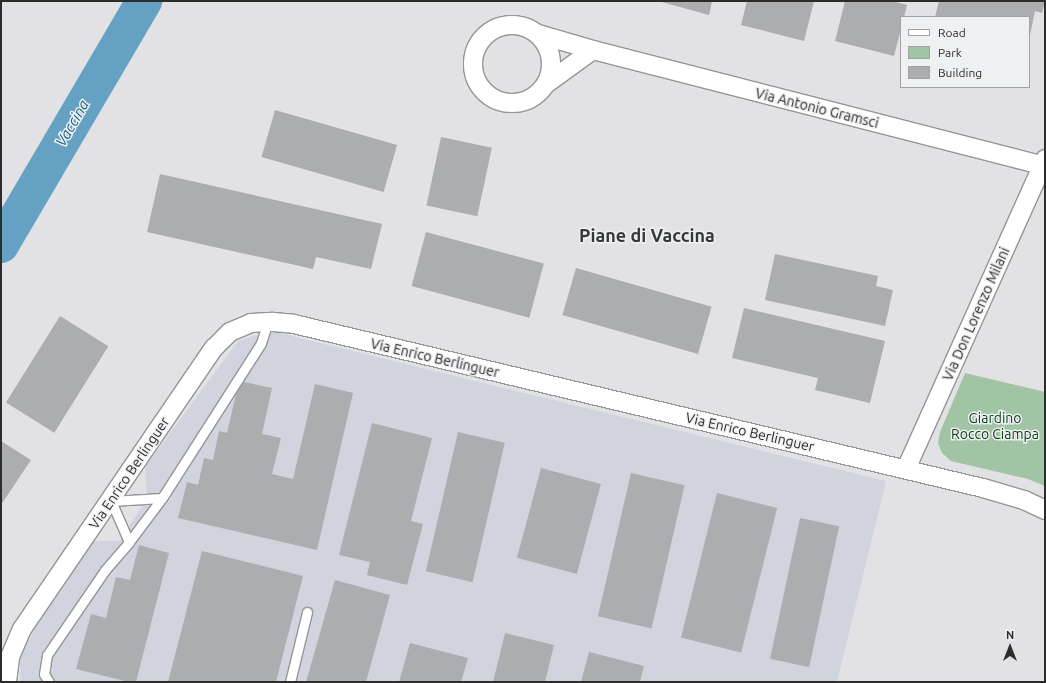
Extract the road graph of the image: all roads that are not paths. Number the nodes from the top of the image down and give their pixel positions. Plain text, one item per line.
1 (538, 34) junction
2 (593, 50) junction
3 (546, 84) junction
4 (1044, 162) edge
5 (268, 322) junction
6 (906, 469) junction
7 (162, 498) junction
8 (110, 501) junction
9 (1045, 510) edge
10 (129, 542) junction
11 (307, 612) dead end
12 (7, 682) edge
13 (49, 682) edge
14 (290, 682) edge

1 - 2 street, Via Antonio Gramsci
1 - 3 street
1 - 3 street, Via Antonio Gramsci
2 - 3 street, Via Antonio Gramsci
2 - 4 street, Via Antonio Gramsci
4 - 6 street, Via Don Lorenzo Milani
5 - 6 street, Via Enrico Berlinguer
5 - 7 lane
5 - 8 street, Via Enrico Berlinguer
6 - 9 street, Via Enrico Berlinguer
7 - 8 lane
7 - 10 lane
8 - 10 lane
8 - 12 street, Via Enrico Berlinguer
10 - 13 lane
11 - 14 lane

